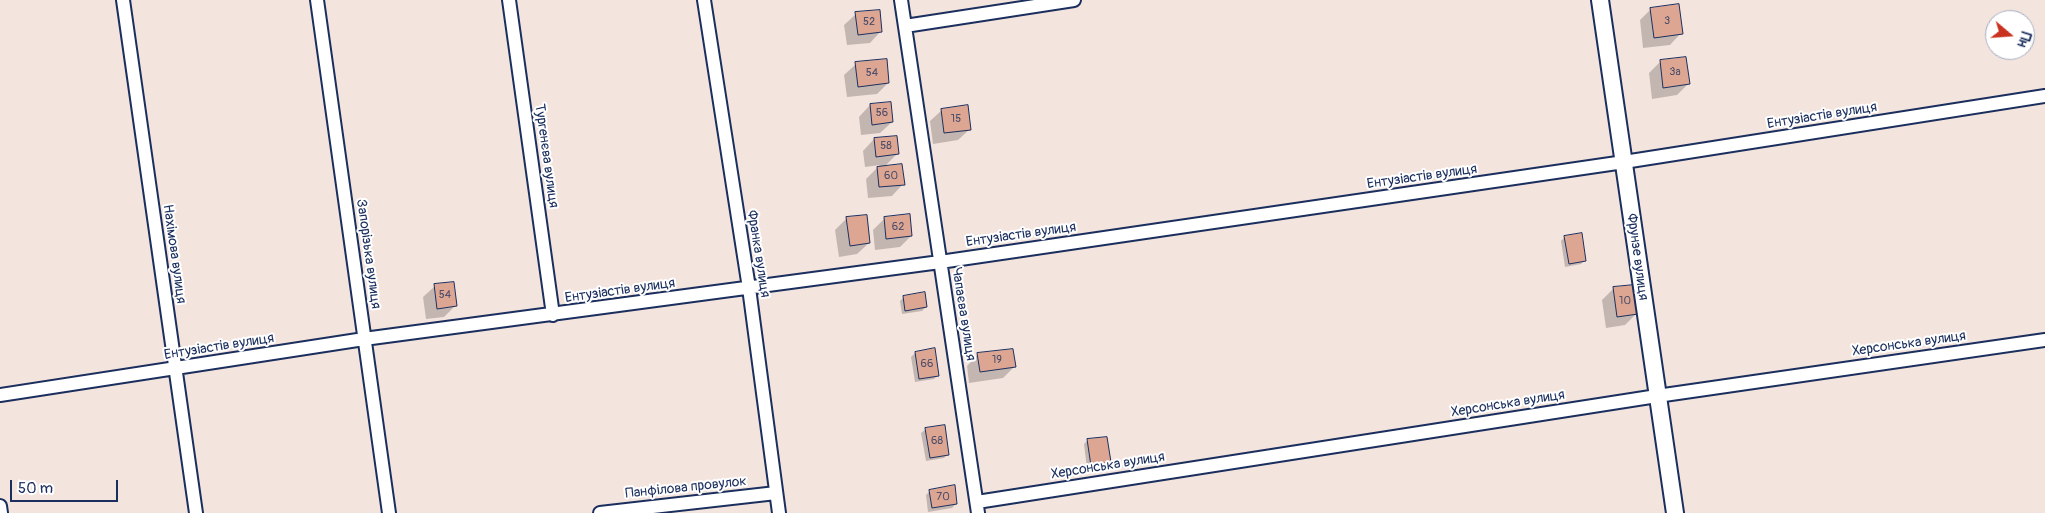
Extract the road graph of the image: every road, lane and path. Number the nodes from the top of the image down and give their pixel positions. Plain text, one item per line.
1 (123, 0) edge
2 (317, 0) edge
3 (509, 0) edge
4 (704, 0) edge
5 (901, 0) edge
6 (1074, 0) edge
7 (1600, 0) edge
8 (905, 26) junction
9 (2045, 96) edge
10 (1624, 162) junction
11 (940, 262) junction
12 (748, 288) junction
13 (553, 315) junction
14 (364, 339) junction
15 (2045, 340) edge
16 (175, 370) junction
17 (0, 395) edge
18 (1657, 396) junction
19 (776, 494) junction
20 (0, 506) edge
21 (977, 507) edge
22 (1, 513) edge
23 (196, 513) edge
24 (389, 513) edge
25 (600, 513) edge
26 (779, 513) edge
27 (1675, 513) edge

1 - 16 street, Нахімова вулиця
2 - 14 street, Запорізька вулиця
3 - 13 street, Тургенєва вулиця
4 - 12 street, Франка вулиця
5 - 8 street, Чапаєва вулиця
6 - 8 street
7 - 10 street, Фрунзе вулиця
8 - 11 street, Чапаєва вулиця
9 - 10 street, Ентузіастів вулиця
10 - 11 street, Ентузіастів вулиця
10 - 18 street, Фрунзе вулиця
11 - 12 street, Ентузіастів вулиця
11 - 21 street, Чапаєва вулиця
12 - 13 street, Ентузіастів вулиця
12 - 19 street, Франка вулиця
13 - 14 street, Ентузіастів вулиця
14 - 16 street, Ентузіастів вулиця
14 - 24 street, Запорізька вулиця
15 - 18 street, Херсонська вулиця
16 - 17 street, Ентузіастів вулиця
16 - 23 street, Нахімова вулиця
18 - 21 street, Херсонська вулиця
18 - 27 street, Фрунзе вулиця
19 - 25 street, Панфілова провулок
19 - 26 street, Франка вулиця
20 - 22 street

